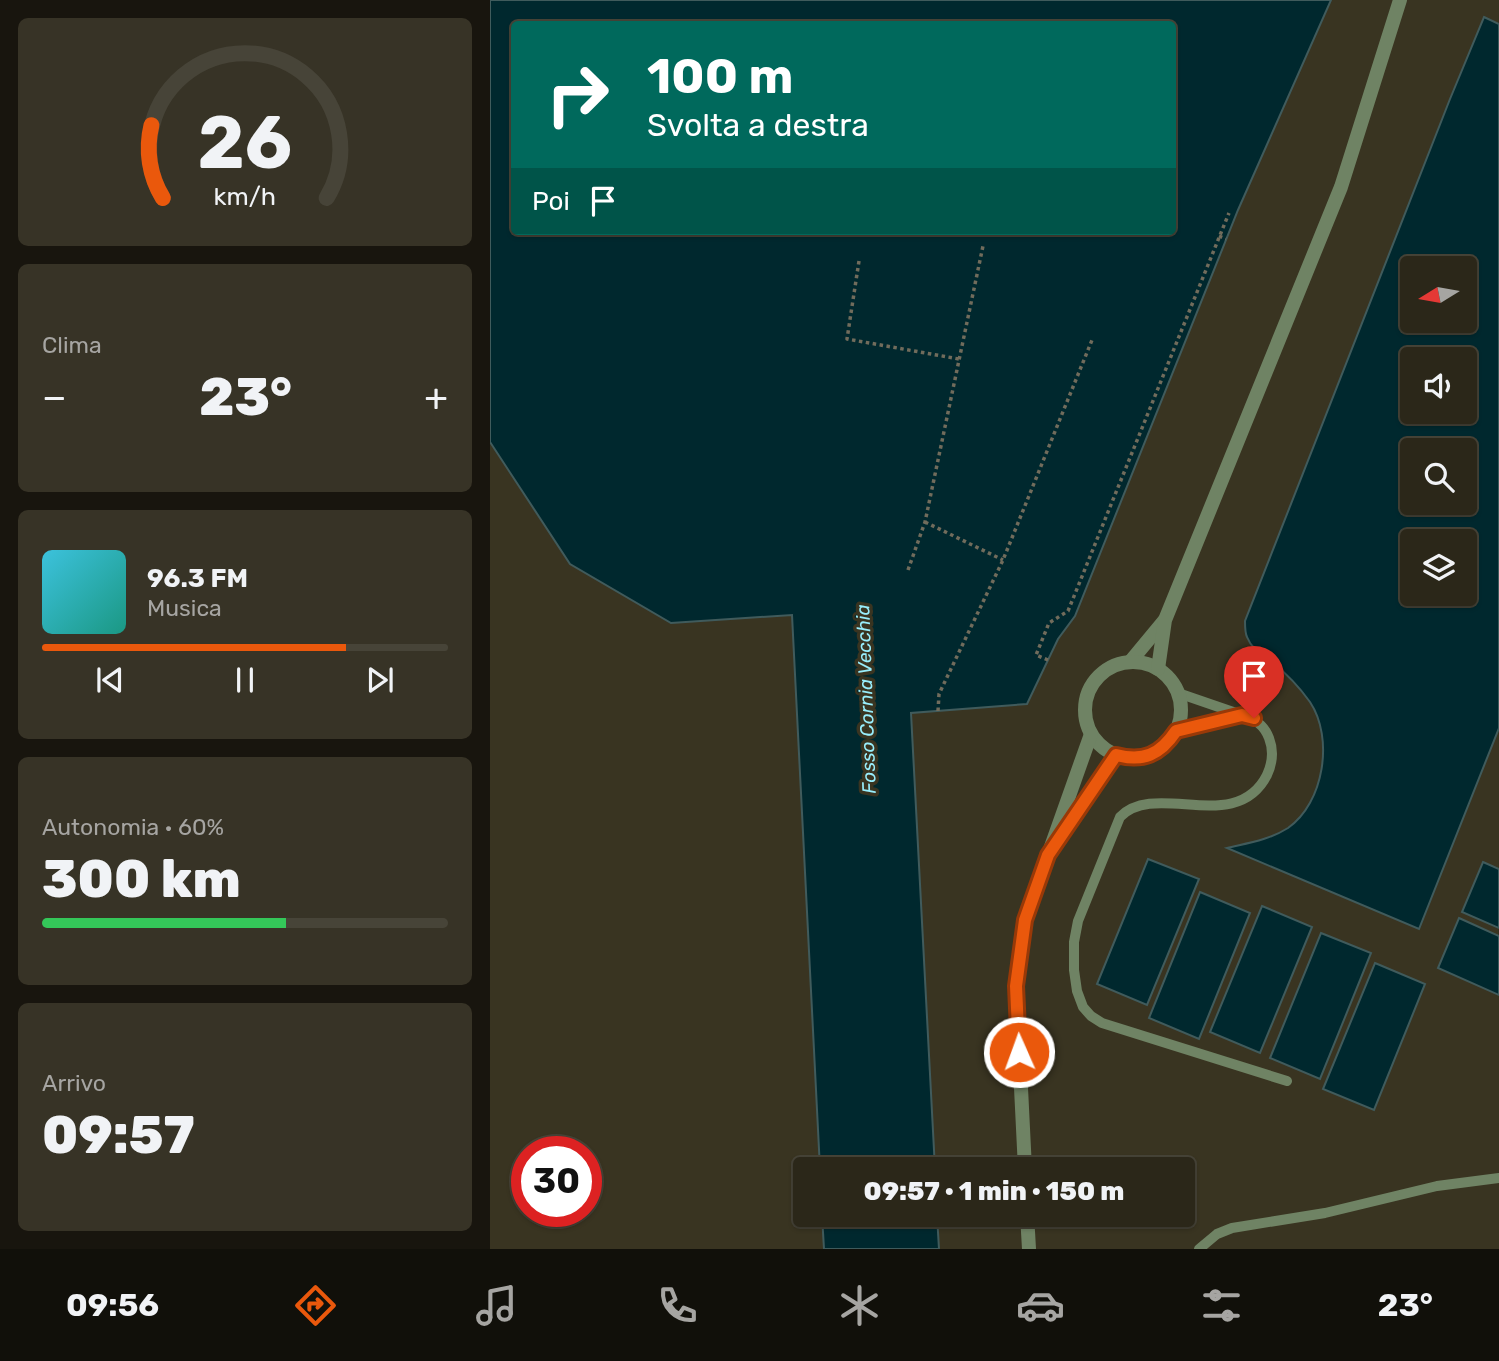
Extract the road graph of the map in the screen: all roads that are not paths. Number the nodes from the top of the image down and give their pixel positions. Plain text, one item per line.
1 (1398, 0) edge
2 (1165, 620) junction
3 (1130, 662) junction
4 (1158, 669) junction
5 (1178, 693) junction
6 (1242, 715) junction
7 (1176, 731) junction
8 (1091, 733) junction
9 (1116, 755) junction
10 (1048, 855) junction
11 (1287, 1081) dead end
12 (1024, 1157) edge
13 (1499, 1178) edge
14 (1028, 1227) edge
15 (1029, 1249) edge
16 (1199, 1249) edge

1 - 2 street
2 - 3 street
2 - 4 street
3 - 4 street
3 - 8 street
4 - 5 street
5 - 6 lane
5 - 7 street
6 - 7 lane
6 - 11 lane
7 - 9 street
8 - 9 street
8 - 10 street
9 - 10 street
10 - 12 street
13 - 16 lane
14 - 15 street

